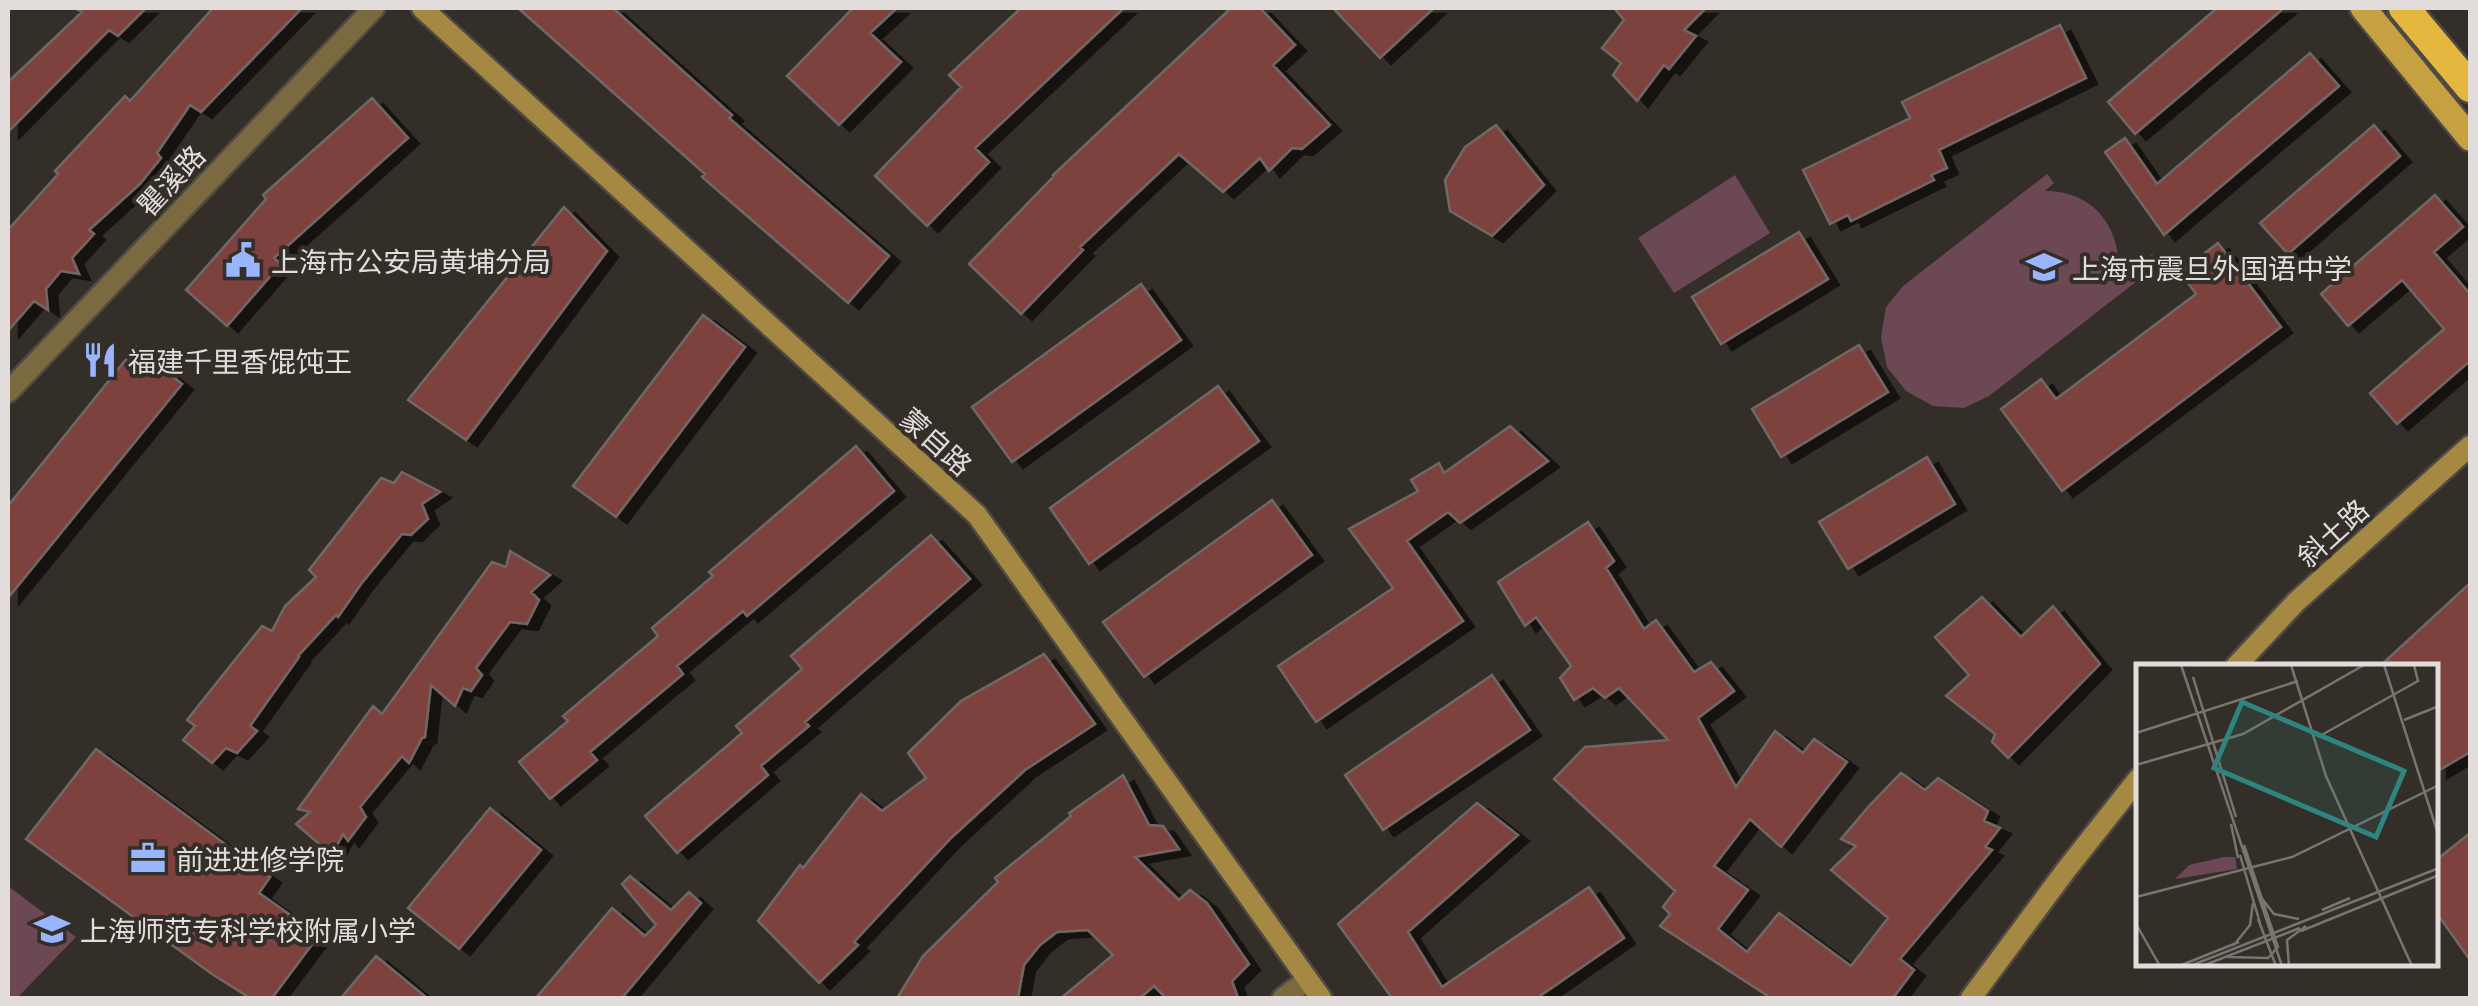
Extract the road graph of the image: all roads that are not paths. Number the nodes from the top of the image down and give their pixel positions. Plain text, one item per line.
1 (374, 8) edge
2 (422, 8) edge
3 (2364, 8) edge
4 (2404, 8) edge
5 (2470, 87) edge
6 (2470, 138) edge
7 (8, 392) edge
8 (2470, 446) edge
9 (2238, 664) edge
10 (2136, 782) edge
11 (1307, 980) junction
12 (1283, 998) edge
13 (1321, 998) edge
14 (1971, 998) edge

1 - 7 street, 瞿溪路
2 - 11 street, 蒙自路
3 - 6 main road
4 - 5 highway
8 - 9 street, 斜土路
10 - 14 street
11 - 12 street
11 - 13 street, 蒙自路

